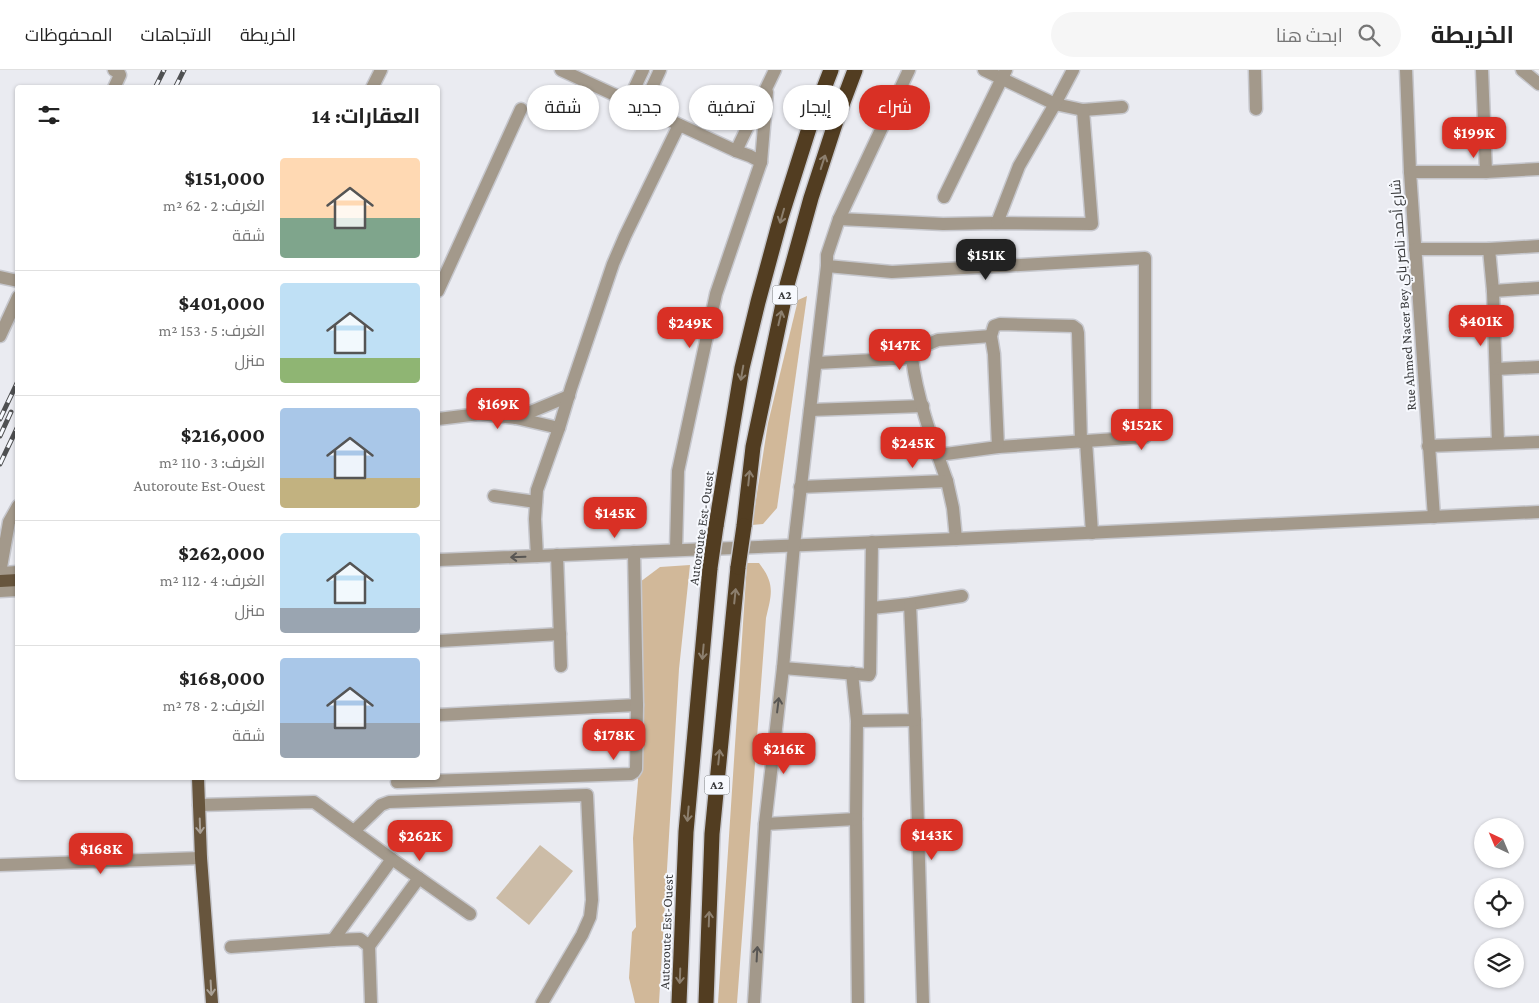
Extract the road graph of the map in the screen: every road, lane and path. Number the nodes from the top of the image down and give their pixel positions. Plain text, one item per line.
1 (114, 70) edge
2 (381, 70) edge
3 (561, 70) edge
4 (643, 70) edge
5 (660, 70) edge
6 (775, 70) edge
7 (831, 70) edge
8 (855, 70) edge
9 (909, 70) edge
10 (984, 70) edge
11 (1073, 70) edge
12 (1255, 70) edge
13 (1406, 70) edge
14 (1482, 70) edge
15 (1522, 70) edge
16 (1004, 74) edge
17 (768, 84) junction
18 (1539, 84) edge
19 (115, 85) edge
20 (374, 85) edge
21 (636, 85) edge
22 (653, 85) edge
23 (609, 93) edge
24 (1055, 104) junction
25 (1122, 107) dead end
26 (521, 109) dead end
27 (1256, 109) dead end
28 (1083, 110) junction
29 (679, 125) edge
30 (677, 130) edge
31 (736, 151) junction
32 (760, 162) junction
33 (1539, 169) edge
34 (1410, 172) junction
35 (1486, 172) junction
36 (944, 197) dead end
37 (839, 218) junction
38 (997, 223) junction
39 (1539, 246) edge
40 (1489, 249) junction
41 (1415, 250) junction
42 (827, 266) junction
43 (0, 277) edge
44 (15, 280) edge
45 (440, 287) edge
46 (1539, 288) edge
47 (1493, 291) junction
48 (15, 304) edge
49 (0, 336) edge
50 (991, 336) junction
51 (912, 358) junction
52 (816, 363) junction
53 (1539, 367) edge
54 (1496, 369) junction
55 (569, 396) junction
56 (923, 406) junction
57 (810, 410) junction
58 (516, 418) junction
59 (440, 419) edge
60 (559, 428) junction
61 (1084, 442) junction
62 (1539, 442) edge
63 (1498, 443) junction
64 (1428, 446) junction
65 (998, 447) junction
66 (938, 455) junction
67 (947, 481) junction
68 (800, 487) junction
69 (494, 496) dead end
70 (536, 502) junction
71 (15, 512) edge
72 (1539, 512) edge
73 (1434, 517) junction
74 (1092, 533) junction
75 (956, 539) junction
76 (872, 542) junction
77 (794, 545) junction
78 (676, 550) junction
79 (634, 552) junction
80 (557, 555) junction
81 (537, 556) junction
82 (440, 560) edge
83 (15, 572) edge
84 (0, 573) edge
85 (15, 580) edge
86 (0, 581) edge
87 (15, 590) edge
88 (0, 591) edge
89 (962, 596) dead end
90 (910, 604) junction
91 (872, 608) junction
92 (560, 634) junction
93 (440, 641) edge
94 (561, 666) dead end
95 (783, 668) junction
96 (852, 673) junction
97 (637, 705) junction
98 (440, 715) edge
99 (915, 720) junction
100 (857, 721) junction
101 (198, 780) edge
102 (397, 782) dead end
103 (199, 805) junction
104 (856, 818) junction
105 (765, 824) junction
106 (354, 831) junction
107 (201, 858) junction
108 (392, 859) junction
109 (0, 865) edge
110 (419, 878) junction
111 (470, 914) dead end
112 (333, 940) junction
113 (369, 946) junction
114 (231, 947) dead end
115 (212, 1003) edge
116 (371, 1003) edge
117 (542, 1003) edge
118 (679, 1003) edge
119 (706, 1003) edge
120 (754, 1003) edge
121 (858, 1003) edge
122 (923, 1003) edge

1 - 19 street
2 - 20 street
3 - 23 street
4 - 21 street
5 - 22 street
6 - 17 street
7 -> 118 highway, Autoroute Est-Ouest / A2, bridge
119 -> 8 highway, A2, bridge
9 - 37 street
10 - 16 street
11 - 24 street
12 - 27 street
13 - 34 street, Rue Ahmed Nacer Bey شارع أحمد ناصر باي
14 - 35 street
15 - 18 street
16 - 24 street
16 - 36 street
17 - 31 street
17 - 32 street
24 - 28 street
24 - 38 street
25 - 28 street
26 - 45 street
28 - 38 street
29 - 31 street
30 - 55 street
31 - 32 street
32 - 78 street
33 - 35 street
34 - 35 street
34 - 41 street, Rue Ahmed Nacer Bey شارع أحمد ناصر باي
37 - 38 street
37 - 42 street
39 - 40 street
40 - 41 street
40 - 47 street
41 - 64 street, Rue Ahmed Nacer Bey شارع أحمد ناصر باي
42 - 52 street
42 - 61 street
43 - 44 street
46 - 47 street
47 - 54 street
48 - 49 street
50 - 51 street
50 - 61 street
50 - 65 street
51 - 52 street
51 - 56 street
52 - 57 street
53 - 54 street
54 - 63 street
55 - 58 street
55 - 60 street
56 - 57 street
56 - 66 street
57 - 68 street
58 - 59 street
58 - 60 street
60 - 70 street
61 - 65 street
61 - 74 street
62 - 63 street
63 - 64 street
64 - 73 street, Rue Ahmed Nacer Bey شارع أحمد ناصر باي
65 - 66 street
66 - 67 street
67 - 68 street
67 - 75 street
68 - 77 street
69 - 70 street
70 - 81 street
71 - 84 street
72 - 73 street
73 - 74 street
74 - 75 street
75 - 76 street
76 - 77 street
76 - 91 street
77 - 78 street
77 - 95 street
78 - 79 street
79 - 80 street
79 - 97 street
80 - 81 street
80 - 92 street
81 -> 82 street
83 - 84 street
85 - 86 main road
87 - 88 street
89 - 90 street
90 - 91 street
90 - 99 street
91 - 96 street
92 - 93 street
92 - 94 street
95 - 96 street
105 -> 95 street
96 - 100 street
97 - 98 street
97 - 102 street
99 - 100 street
99 - 122 street
100 - 104 street
101 - 103 main road
103 - 106 street
103 -> 107 main road
104 - 105 street
104 - 121 street
120 -> 105 street
106 - 108 street
106 - 117 street
107 - 109 street
107 -> 115 main road
108 - 110 street
108 - 112 street
110 - 111 street
110 - 113 street
112 - 113 street
112 - 114 street
113 - 116 street

